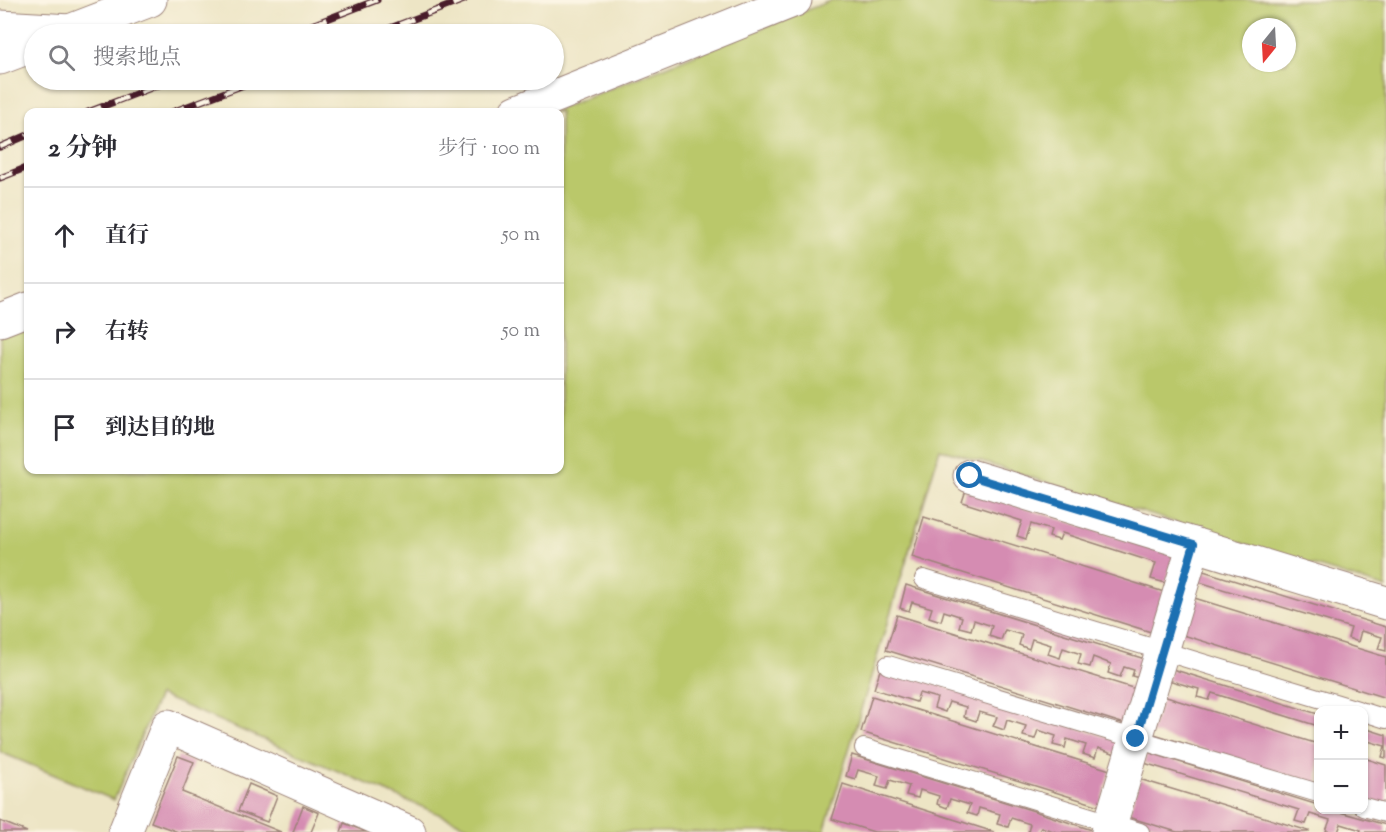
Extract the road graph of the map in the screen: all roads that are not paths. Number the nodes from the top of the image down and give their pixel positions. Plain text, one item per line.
1 (150, 0) edge
2 (795, 0) edge
3 (89, 24) edge
4 (0, 27) edge
5 (24, 29) edge
6 (24, 49) edge
7 (0, 58) edge
8 (526, 108) edge
9 (24, 311) edge
10 (0, 320) edge
11 (970, 476) dead end
12 (1194, 544) junction
13 (924, 579) dead end
14 (1386, 603) edge
15 (1162, 651) junction
16 (888, 665) dead end
17 (1342, 706) edge
18 (1368, 713) edge
19 (1386, 719) edge
20 (1136, 739) junction
21 (864, 748) dead end
22 (1314, 792) edge
23 (1368, 808) edge
24 (1386, 813) edge
25 (1119, 829) edge
26 (130, 831) edge
27 (409, 832) edge

1 - 3 street
2 - 8 street
4 - 5 street
6 - 7 street
9 - 10 street
11 - 12 street
12 - 14 street
12 - 15 street
13 - 15 lane
15 - 17 lane
15 - 20 street
16 - 20 lane
18 - 19 lane
20 - 22 lane
20 - 25 street
21 - 25 lane
23 - 24 lane
26 - 27 street

